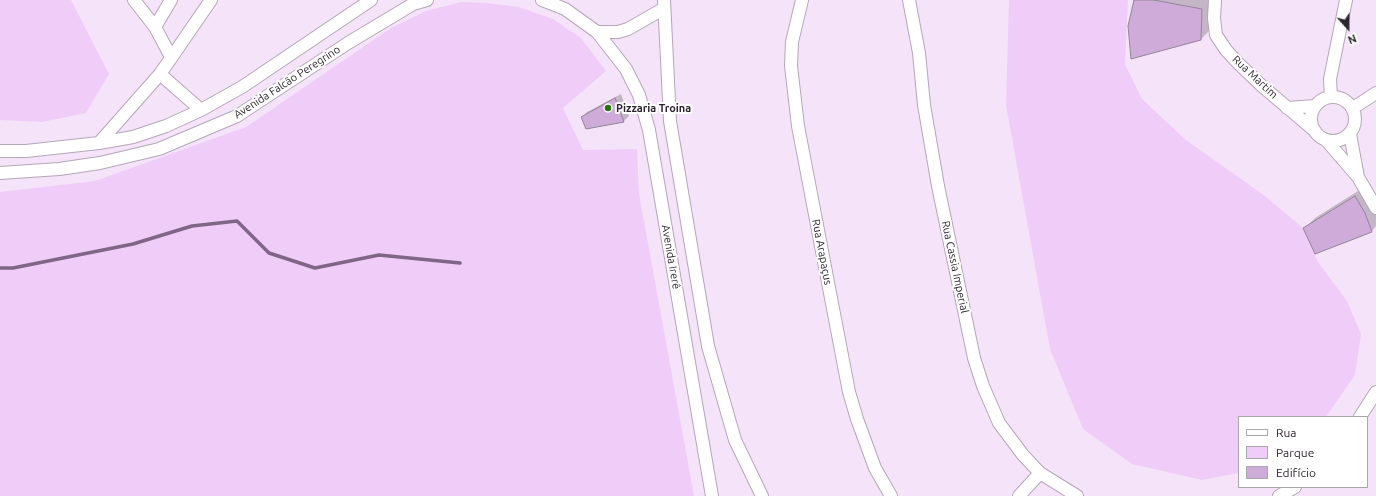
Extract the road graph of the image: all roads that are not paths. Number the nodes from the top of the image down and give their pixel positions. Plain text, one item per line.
1 (134, 0) edge
2 (171, 0) edge
3 (211, 0) edge
4 (371, 0) edge
5 (427, 0) edge
6 (542, 0) edge
7 (802, 0) edge
8 (909, 0) edge
9 (1215, 0) edge
10 (1346, 0) edge
11 (663, 5) edge
12 (155, 27) junction
13 (597, 32) junction
14 (171, 57) junction
15 (160, 74) junction
16 (1376, 92) edge
17 (1331, 97) junction
18 (1315, 106) junction
19 (1287, 108) junction
20 (1353, 108) junction
21 (201, 110) junction
22 (1315, 131) junction
23 (1350, 134) junction
24 (1326, 140) junction
25 (99, 143) junction
26 (0, 151) edge
27 (0, 173) edge
28 (1358, 177) junction
29 (1376, 208) edge
30 (1376, 392) edge
31 (1361, 416) edge
32 (1040, 473) junction
33 (1293, 488) edge
34 (712, 496) edge
35 (762, 496) edge
36 (891, 496) edge
37 (1019, 496) edge
38 (1077, 496) edge
39 (1279, 496) edge

1 - 12 street
2 - 12 street
3 - 14 street
4 - 21 street, Avenida Falcão Peregrino
5 - 27 street, Avenida Falcão Peregrino
6 - 13 street
7 - 36 street, Rua Arapaçus
8 - 32 street, Rua Cassia Imperial
9 - 19 street, Rua Martim
10 - 17 street
11 - 13 street
11 - 35 street, Avenida Irerê
12 - 14 street
13 - 34 street, Avenida Irerê
14 - 15 street
15 - 21 street
15 - 25 street
16 - 20 street
17 - 18 street
17 - 20 street
18 - 19 street, Rua Martim
18 - 22 street
19 - 22 street, Rua Martim
20 - 23 street
21 - 25 street, Avenida Falcão Peregrino
22 - 24 street
23 - 24 street
23 - 28 street
24 - 28 street
25 - 26 street, Avenida Falcão Peregrino
28 - 29 street
30 - 31 street
32 - 37 street
32 - 38 street, Rua Cassia Imperial
33 - 39 street

